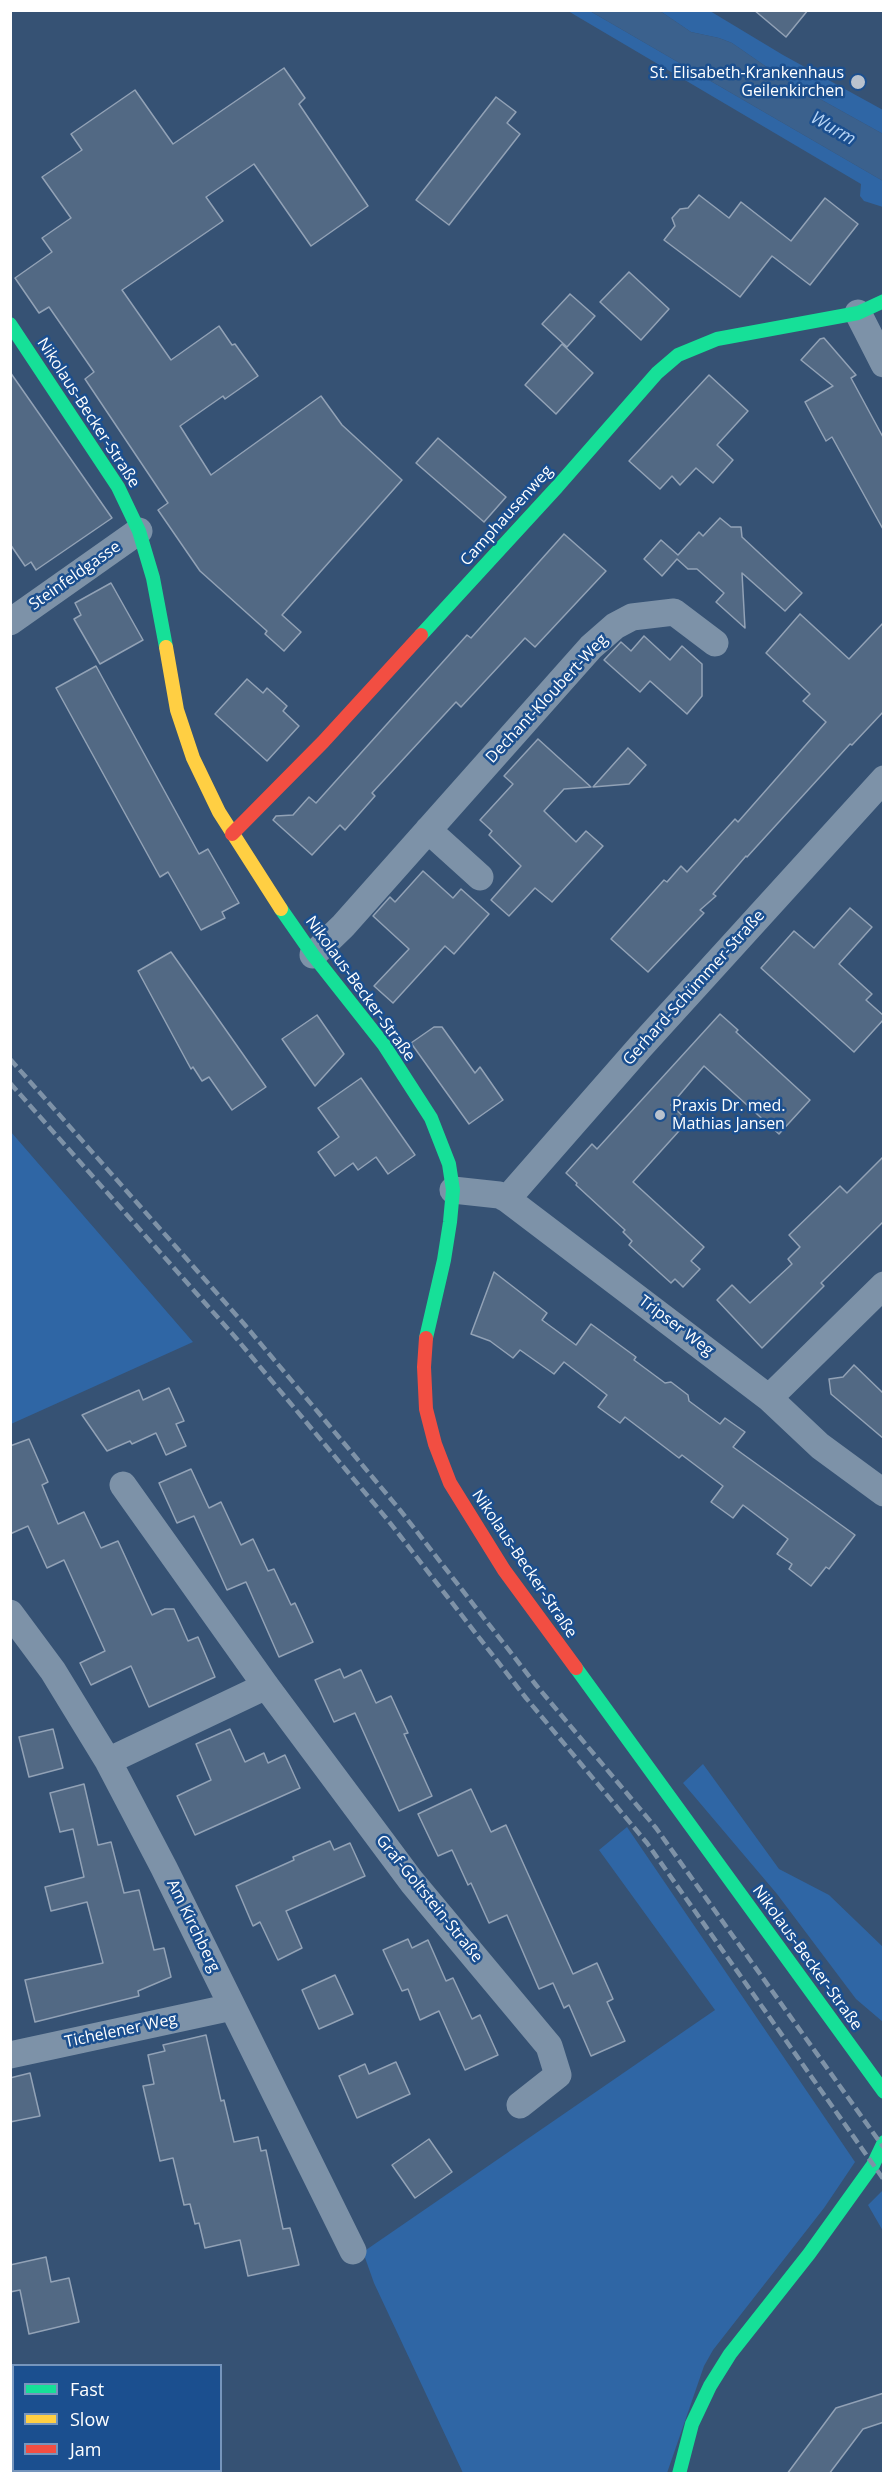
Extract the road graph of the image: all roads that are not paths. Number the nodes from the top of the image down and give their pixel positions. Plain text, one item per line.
1 (884, 301) edge
2 (858, 313) junction
3 (10, 324) edge
4 (884, 364) edge
5 (139, 531) junction
6 (10, 622) edge
7 (715, 643) dead end
8 (884, 778) edge
9 (428, 830) junction
10 (232, 834) junction
11 (480, 877) dead end
12 (313, 955) junction
13 (453, 1190) junction
14 (507, 1199) junction
15 (884, 1285) edge
16 (770, 1398) junction
17 (123, 1485) dead end
18 (884, 1493) edge
19 (10, 1613) edge
20 (266, 1686) junction
21 (108, 1761) junction
22 (232, 2007) junction
23 (10, 2055) edge
24 (884, 2092) edge
25 (520, 2105) dead end
26 (884, 2142) edge
27 (353, 2251) dead end
28 (679, 2474) edge

1 - 2 main road, Camphausenweg
2 - 4 street
2 - 10 main road, Camphausenweg
3 - 5 main road, Nikolaus-Becker-Straße
5 - 6 street, Steinfeldgasse
5 - 10 main road, Nikolaus-Becker-Straße
7 - 9 street, Dechant-Kloubert-Weg
8 - 14 street, Gerhard-Schümmer-Straße
9 - 11 street
9 - 12 street, Dechant-Kloubert-Weg
10 - 12 main road, Nikolaus-Becker-Straße
12 - 13 main road, Nikolaus-Becker-Straße
13 - 14 street, Tripser Weg
13 - 24 main road, Nikolaus-Becker-Straße
14 - 16 street, Tripser Weg
15 - 16 street
16 - 18 street, Tripser Weg
17 - 20 street, Graf-Goltstein-Straße
19 - 21 street, Am Kirchberg
20 - 21 street
20 - 25 street, Graf-Goltstein-Straße
21 - 22 street, Am Kirchberg
22 - 23 street, Tichelener Weg
22 - 27 street, Am Kirchberg
26 - 28 main road

